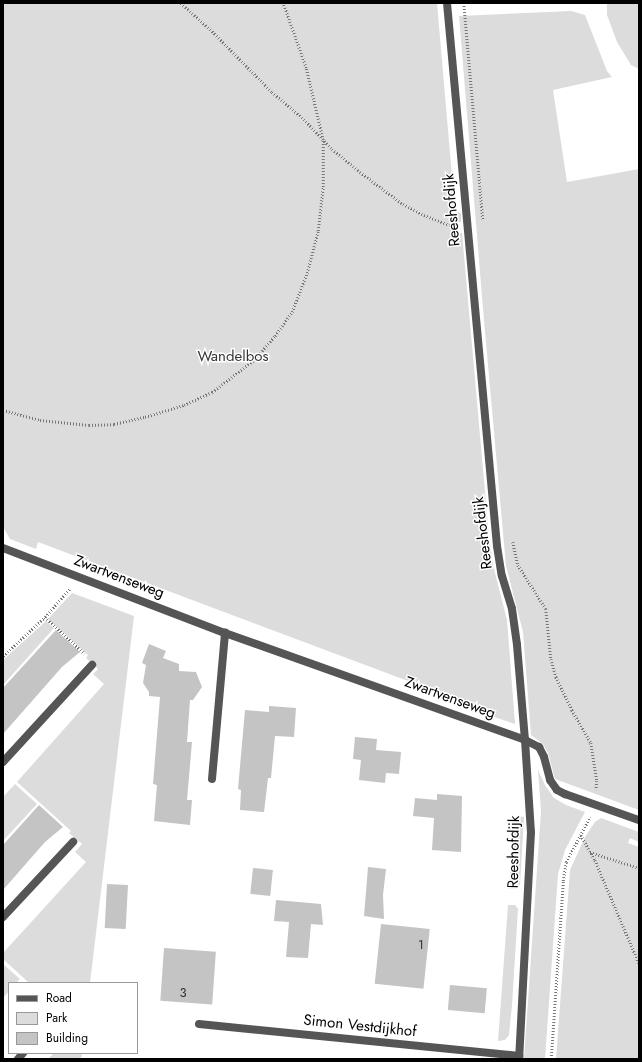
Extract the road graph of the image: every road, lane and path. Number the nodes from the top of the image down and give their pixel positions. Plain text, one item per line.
1 (181, 3) edge
2 (283, 3) edge
3 (448, 3) edge
4 (464, 3) edge
5 (323, 140) junction
6 (483, 221) dead end
7 (467, 229) junction
8 (3, 410) edge
9 (512, 536) dead end
10 (3, 548) edge
11 (80, 576) junction
12 (45, 618) junction
13 (225, 633) junction
14 (3, 656) edge
15 (92, 664) joint
16 (525, 740) junction
17 (3, 762) edge
18 (212, 779) dead end
19 (594, 805) junction
20 (639, 820) edge
21 (581, 835) junction
22 (73, 842) dead end
23 (590, 852) junction
24 (639, 868) edge
25 (3, 917) edge
26 (639, 963) edge
27 (199, 1024) dead end
28 (519, 1058) edge
29 (551, 1059) edge

1 - 5 path
2 - 5 path
3 - 7 street, Reeshofdijk
4 - 6 path
5 - 7 path
5 - 8 path
7 - 16 street, Reeshofdijk
9 - 19 path
10 - 11 street, Zwartvenseweg
11 - 12 path
11 - 13 street, Zwartvenseweg
12 - 14 path
12 - 15 path
13 - 16 street, Zwartvenseweg
13 - 18 street
15 - 17 street
16 - 19 street, Zwartvenseweg
16 - 28 street, Reeshofdijk
19 - 20 street, Zwartvenseweg
19 - 21 path
21 - 23 path
21 - 29 path
22 - 25 street
23 - 24 path
23 - 26 path
27 - 28 street, Simon Vestdijkhof

